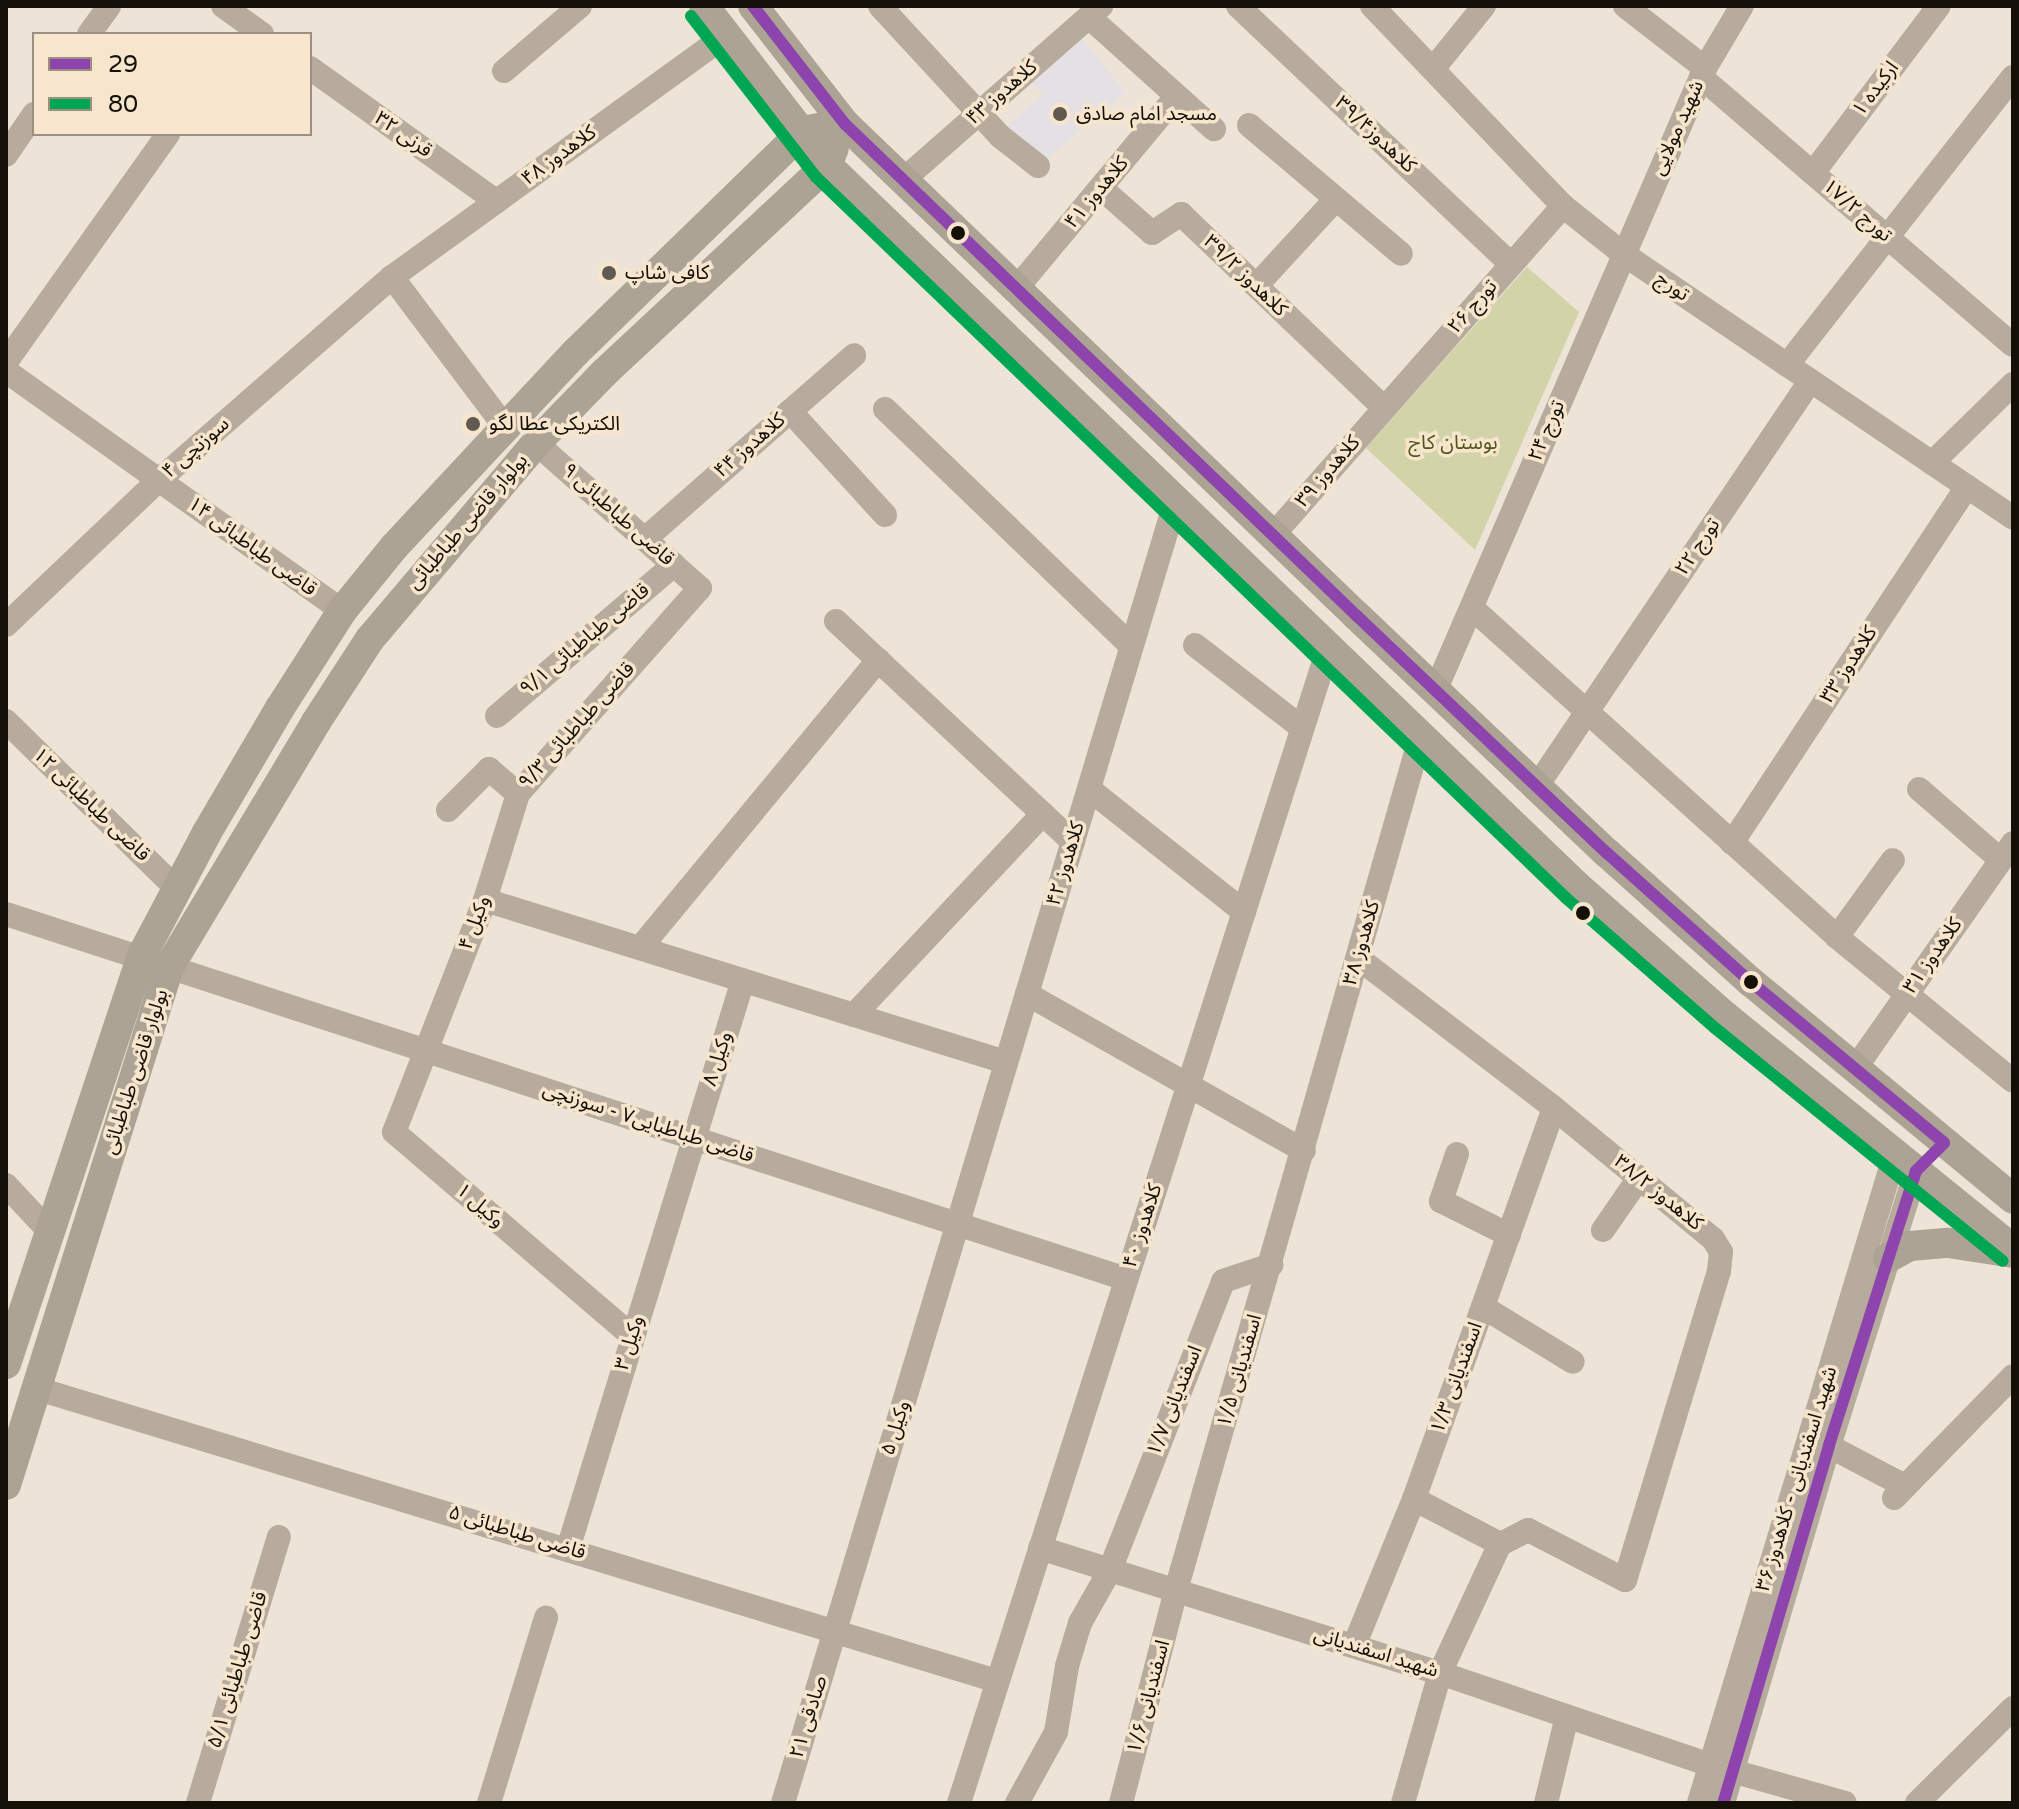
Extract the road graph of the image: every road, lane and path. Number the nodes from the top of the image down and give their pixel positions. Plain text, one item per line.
1 (109, 6) edge
2 (223, 6) edge
3 (580, 6) edge
4 (704, 6) edge
5 (753, 6) edge
6 (1372, 6) edge
7 (1484, 6) edge
8 (1625, 6) edge
9 (1742, 6) edge
10 (1939, 6) edge
11 (1240, 7) edge
12 (889, 9) edge
13 (1095, 12) edge
14 (552, 15) edge
15 (250, 30) edge
16 (90, 32) edge
17 (726, 35) junction
18 (312, 69) edge
19 (1433, 69) junction
20 (504, 71) dead end
21 (1703, 72) junction
22 (2013, 77) edge
23 (1177, 96) junction
24 (979, 113) junction
25 (32, 117) edge
26 (845, 124) junction
27 (1249, 125) dead end
28 (1214, 129) dead end
29 (803, 131) junction
30 (167, 136) edge
31 (6, 155) edge
32 (827, 165) junction
33 (1038, 166) dead end
34 (1813, 173) junction
35 (903, 180) junction
36 (1101, 188) junction
37 (1336, 199) junction
38 (496, 201) junction
39 (1563, 206) junction
40 (1888, 237) junction
41 (1622, 253) junction
42 (1401, 254) dead end
43 (1511, 264) junction
44 (392, 277) junction
45 (1256, 286) junction
46 (1016, 289) junction
47 (2013, 345) edge
48 (854, 355) dead end
49 (6, 362) edge
50 (1787, 365) junction
51 (6, 371) edge
52 (1810, 381) junction
53 (2013, 384) edge
54 (1384, 408) junction
55 (885, 409) dead end
56 (790, 411) junction
57 (505, 427) junction
58 (536, 443) junction
59 (1932, 463) junction
60 (159, 480) junction
61 (1967, 487) junction
62 (1175, 503) junction
63 (885, 515) dead end
64 (2013, 518) edge
65 (1273, 535) junction
66 (646, 538) junction
67 (674, 565) junction
68 (700, 588) joint
69 (1472, 608) junction
70 (342, 611) junction
71 (836, 621) dead end
72 (6, 625) edge
73 (1130, 645) junction
74 (1195, 645) dead end
75 (1328, 649) junction
76 (878, 660) junction
77 (1436, 689) junction
78 (1586, 713) junction
79 (497, 716) dead end
80 (6, 721) edge
81 (1302, 728) junction
82 (1421, 735) junction
83 (1537, 786) junction
84 (1089, 789) junction
85 (1919, 789) dead end
86 (518, 794) junction
87 (448, 810) dead end
88 (1043, 814) junction
89 (1073, 842) junction
90 (1732, 843) junction
91 (2007, 852) edge
92 (1893, 860) dead end
93 (177, 889) junction
94 (485, 900) junction
95 (1244, 912) junction
96 (6, 914) edge
97 (1837, 937) junction
98 (640, 948) junction
99 (141, 957) junction
100 (1358, 958) junction
101 (169, 967) junction
102 (743, 980) junction
103 (1027, 994) junction
104 (1905, 996) junction
105 (854, 1015) junction
106 (427, 1051) junction
107 (1005, 1062) junction
108 (1854, 1070) junction
109 (2013, 1081) edge
110 (1188, 1085) junction
111 (1554, 1108) junction
112 (1933, 1134) junction
113 (694, 1138) junction
114 (1304, 1151) junction
115 (1457, 1154) dead end
116 (1906, 1163) junction
117 (1639, 1178) junction
118 (6, 1185) edge
119 (2011, 1193) edge
120 (957, 1224) junction
121 (1603, 1230) dead end
122 (49, 1231) junction
123 (1509, 1235) junction
124 (2013, 1251) edge
125 (1888, 1258) junction
126 (1271, 1265) junction
127 (1126, 1279) junction
128 (1483, 1307) junction
129 (632, 1336) junction
130 (1573, 1362) dead end
131 (6, 1364) edge
132 (2013, 1376) edge
133 (35, 1388) junction
134 (1829, 1446) junction
135 (6, 1485) edge
136 (1414, 1499) junction
137 (279, 1537) dead end
138 (1500, 1544) junction
139 (1040, 1548) junction
140 (568, 1549) junction
141 (1110, 1570) junction
142 (1176, 1590) junction
143 (546, 1618) dead end
144 (835, 1631) junction
145 (1354, 1646) junction
146 (1440, 1673) junction
147 (997, 1681) junction
148 (2013, 1708) edge
149 (1567, 1716) junction
150 (1722, 1768) junction
151 (198, 1803) edge
152 (489, 1803) edge
153 (783, 1803) edge
154 (959, 1803) edge
155 (1017, 1803) edge
156 (1121, 1803) edge
157 (1403, 1803) edge
158 (1546, 1803) edge
159 (1699, 1803) edge
160 (1723, 1803) edge
161 (1845, 1803) edge
162 (1917, 1803) edge

1 - 16 street
2 - 15 street
3 - 14 street
4 - 17 main road
5 - 26 main road
6 - 19 street, تورج
7 - 19 street
8 - 21 street, تورج ۱۷/۲
9 - 21 street, شهید مولایی
10 - 34 street, ارکیده ۱
11 - 43 street, کلاهدوز۳۹/۴
12 - 24 street
13 - 23 street
13 - 24 street, کلاهدوز ۴۳
14 - 20 street
17 - 29 main road
17 - 38 street, کلاهدوز ۴۸
18 - 38 street, قرنی ۳۲
19 - 39 street, تورج
21 - 34 street, تورج ۱۷/۲
21 - 41 street, شهید مولایی
22 - 40 street
23 - 28 street
23 - 36 street, کلاهدوز ۴۱
24 - 33 street
24 - 35 street, کلاهدوز ۴۳
25 - 31 street
26 - 29 main road
26 - 32 main road, بولوار قاضی طباطبائی
26 - 35 main road
27 - 37 street
29 - 32 main road
29 - 57 main road, بولوار قاضی طباطبائی
30 - 49 street
32 - 58 main road, بولوار قاضی طباطبائی
32 - 62 main road
34 - 40 street, تورج ۱۷/۲
35 - 46 main road
36 - 45 street, کلاهدوز ۳۹/۲
36 - 46 street, کلاهدوز ۴۱
37 - 42 street
37 - 45 street
38 - 44 street, کلاهدوز ۴۸
39 - 41 street, تورج
39 - 43 street, تورج ۲۶
40 - 47 street, تورج ۱۷/۲
40 - 50 street
41 - 50 street, تورج
41 - 69 street, تورج ۲۴
43 - 54 street, تورج ۲۶
44 - 57 street
44 - 60 street, سوزنچی ۴
45 - 54 street, کلاهدوز ۳۹/۲
46 - 65 main road
48 - 56 street, کلاهدوز ۴۴
50 - 52 street, تورج
51 - 60 street, قاضی طباطبائی ۱۴
52 - 59 street, تورج
52 - 78 street, تورج ۲۲
53 - 59 street
54 - 65 street, کلاهدوز ۳۹
55 - 73 street
56 - 63 street
56 - 66 street, کلاهدوز ۴۴
57 - 70 main road, بولوار قاضی طباطبائی
58 - 66 street, قاضی طباطبائی ۹
58 - 101 main road, بولوار قاضی طباطبائی
59 - 61 street, تورج
60 - 70 street, قاضی طباطبائی ۱۴
60 - 72 street, سوزنچی ۴
61 - 64 street, تورج
61 - 90 street, کلاهدوز ۳۳
62 - 73 street, کلاهدوز ۴۲
62 - 75 main road
65 - 77 main road
66 - 67 street, قاضی طباطبائی ۹
67 - 68 street, قاضی طباطبائی ۹
67 - 79 street, قاضی طباطبائی ۹/۱
68 - 86 street, قاضی طباطبائی ۹/۳
69 - 77 street, تورج ۲۴
69 - 78 street
70 - 93 main road, بولوار قاضی طباطبائی
71 - 76 street
73 - 84 street, کلاهدوز ۴۲
74 - 81 street
75 - 81 street, کلاهدوز ۴۰
75 - 82 main road
76 - 88 street
76 - 98 street
77 - 83 main road
78 - 83 street, تورج ۲۲
78 - 90 street
80 - 93 street, قاضی طباطبائی ۱۲
81 - 95 street, کلاهدوز ۴۰
82 - 100 street, کلاهدوز ۳۸
82 - 116 main road
83 - 108 main road
84 - 89 street, کلاهدوز ۴۲
84 - 95 street
85 - 91 street
86 - 87 street, قاضی طباطبائی ۹/۳
86 - 94 street, وکيل ۴
88 - 89 street
88 - 105 street
89 - 103 street, کلاهدوز ۴۲
90 - 97 street
91 - 104 street, کلاهدوز ۳۱
92 - 97 street
93 - 99 main road, بولوار قاضی طباطبائی
94 - 98 street
94 - 106 street, وکيل ۴
95 - 110 street, کلاهدوز ۴۰
96 - 99 street, قاضی طباطبایی۷ - سوزنچی
97 - 104 street
98 - 102 street
99 - 101 street, قاضی طباطبایی۷ - سوزنچی
99 - 122 main road, بولوار قاضی طباطبائی
100 - 111 street, کلاهدوز ۳۸/۲
100 - 114 street, کلاهدوز ۳۸
101 - 106 street, قاضی طباطبایی۷ - سوزنچی
101 - 133 main road, بولوار قاضی طباطبائی
102 - 105 street
102 - 113 street, وکيل ۸
103 - 107 street, کلاهدوز ۴۲
103 - 110 street
104 - 108 street, کلاهدوز ۳۱
104 - 109 street
105 - 107 street
106 - 113 street, قاضی طباطبایی۷ - سوزنچی
106 - 129 street, وکيل ۱
107 - 120 street, کلاهدوز ۴۲
108 - 112 main road
110 - 114 street
110 - 127 street, کلاهدوز ۴۰
111 - 117 street, کلاهدوز ۳۸/۲
111 - 123 street, اسفندیانی ۱/۳
112 - 116 main road
112 - 119 main road
113 - 120 street, قاضی طباطبایی۷ - سوزنچی
113 - 129 street, وکيل ۳
114 - 126 street, اسفندیانی ۱/۵
115 - 123 street
116 - 124 main road
116 - 125 street, شهید اسفندیانی - کلاهدوز ۳۶
116 - 150 street, شهید اسفندیانی - کلاهدوز ۳۶
117 - 121 street
117 - 138 street, کلاهدوز ۳۸/۲
118 - 122 street
120 - 127 street, قاضی طباطبایی۷ - سوزنچی
120 - 144 street, وکيل ۵
122 - 131 main road, بولوار قاضی طباطبائی
123 - 128 street, اسفندیانی ۱/۳
124 - 125 main road
125 - 134 street, شهید اسفندیانی - کلاهدوز ۳۶
126 - 141 street, ۱/۷ اسفندیانی
126 - 142 street, اسفندیانی ۱/۵
127 - 139 street, کلاهدوز ۴۰
128 - 130 street
128 - 136 street, اسفندیانی ۱/۳
129 - 140 street, وکيل ۳
132 - 134 street
133 - 135 main road, بولوار قاضی طباطبائی
133 - 140 street, قاضی طباطبائی ۵
134 - 150 street, شهید اسفندیانی - کلاهدوز ۳۶
136 - 138 street
136 - 145 street, اسفندیانی ۱/۳
137 - 151 street, قاضی طباطبائی ۵/۱
138 - 146 street
139 - 141 street, شهید اسفندیانی
139 - 147 street, کلاهدوز ۴۰
140 - 144 street, قاضی طباطبائی ۵
141 - 142 street, شهید اسفندیانی
141 - 155 street
142 - 145 street, شهید اسفندیانی
142 - 156 street, اسفندیانی ۱/۶
143 - 152 street
144 - 147 street, قاضی طباطبائی ۵
144 - 153 street, صادقی ۲۱
145 - 146 street, شهید اسفندیانی
146 - 149 street, شهید اسفندیانی
146 - 157 street
147 - 154 street, کلاهدوز ۴۰
148 - 162 street
149 - 150 street, شهید اسفندیانی
149 - 158 street
150 - 159 street, شهید اسفندیانی - کلاهدوز ۳۶
150 - 160 street, شهید اسفندیانی - کلاهدوز ۳۶
150 - 161 street, شهید اسفندیانی

